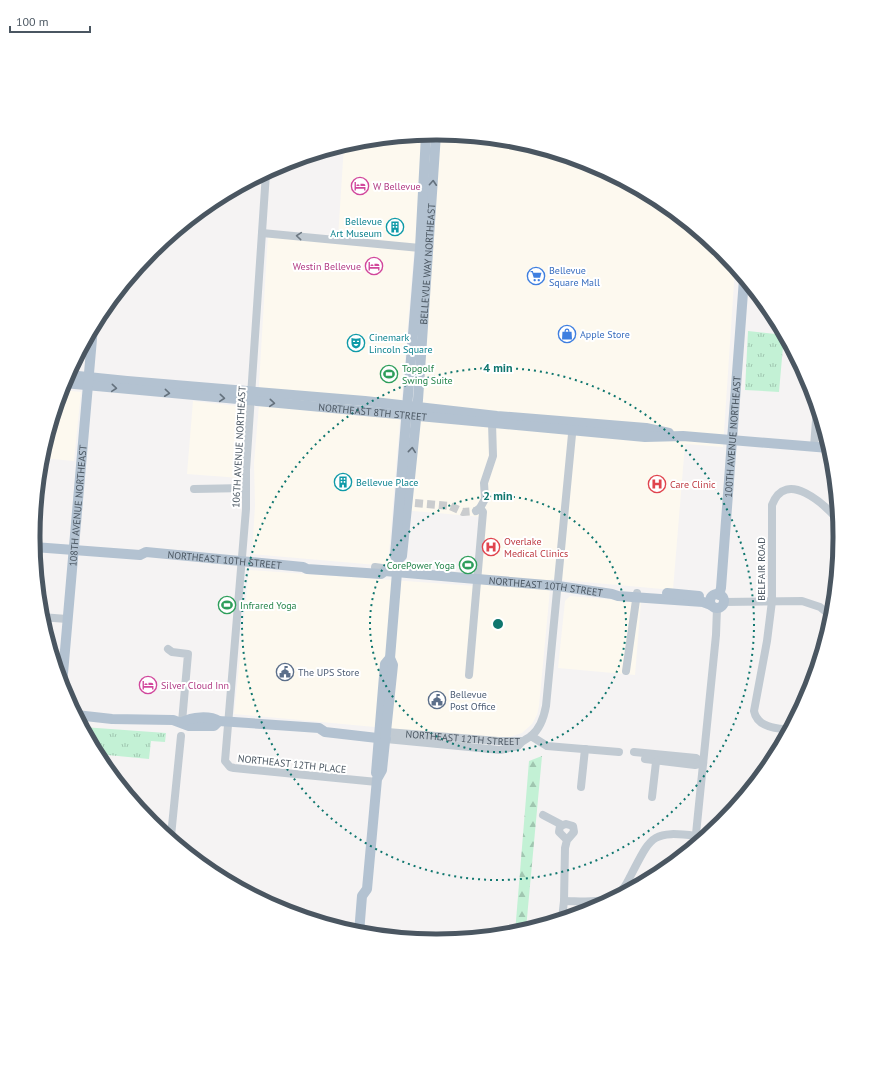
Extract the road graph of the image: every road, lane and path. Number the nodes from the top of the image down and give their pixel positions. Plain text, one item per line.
1 (426, 140) edge
2 (436, 140) edge
3 (266, 179) edge
4 (262, 233) junction
5 (420, 248) junction
6 (743, 287) edge
7 (416, 293) junction
8 (423, 322) junction
9 (92, 341) edge
10 (74, 376) edge
11 (89, 381) junction
12 (71, 382) edge
13 (251, 396) junction
14 (412, 411) junction
15 (492, 423) junction
16 (816, 423) edge
17 (573, 426) junction
18 (636, 427) junction
19 (595, 432) junction
20 (682, 436) junction
21 (733, 441) junction
22 (814, 447) junction
23 (822, 448) edge
24 (246, 488) junction
25 (194, 489) dead end
26 (832, 514) edge
27 (40, 547) edge
28 (74, 550) junction
29 (398, 560) junction
30 (242, 562) junction
31 (304, 567) junction
32 (375, 567) joint
33 (385, 571) junction
34 (396, 572) junction
35 (478, 580) junction
36 (558, 586) junction
37 (636, 595) junction
38 (717, 601) junction
39 (772, 601) junction
40 (825, 612) edge
41 (49, 617) edge
42 (67, 618) junction
43 (168, 649) dead end
44 (63, 670) edge
45 (626, 671) dead end
46 (469, 674) dead end
47 (83, 716) edge
48 (224, 721) junction
49 (86, 722) edge
50 (179, 722) junction
51 (784, 728) edge
52 (382, 735) junction
53 (180, 736) dead end
54 (530, 736) junction
55 (480, 739) junction
56 (521, 741) junction
57 (448, 745) junction
58 (585, 749) junction
59 (619, 752) dead end
60 (634, 752) dead end
61 (645, 759) dead end
62 (656, 762) junction
63 (703, 763) junction
64 (377, 780) junction
65 (581, 787) dead end
66 (652, 797) dead end
67 (543, 815) dead end
68 (562, 825) junction
69 (170, 830) edge
70 (696, 836) edge
71 (693, 839) edge
72 (567, 840) junction
73 (626, 885) edge
74 (366, 889) junction
75 (564, 900) junction
76 (595, 900) edge
77 (563, 912) edge
78 (360, 926) edge
79 (367, 927) edge

1 - 5 main road, BELLEVUE WAY NORTHEAST
8 -> 2 main road, BELLEVUE WAY NORTHEAST
3 - 4 street, 106TH AVENUE NORTHEAST
5 -> 4 street
4 - 13 street, 106TH AVENUE NORTHEAST
5 - 7 main road, BELLEVUE WAY NORTHEAST
6 - 21 main road, 100TH AVENUE NORTHEAST
7 - 8 main road
7 - 14 main road, BELLEVUE WAY NORTHEAST
8 - 14 main road, BELLEVUE WAY NORTHEAST
9 - 11 main road, 108TH AVENUE NORTHEAST
10 - 11 main road, NORTHEAST 8TH STREET
11 - 12 main road, NORTHEAST 8TH STREET
11 - 13 main road, NORTHEAST 8TH STREET
11 - 28 main road, 108TH AVENUE NORTHEAST
13 - 14 main road, NORTHEAST 8TH STREET
13 - 24 street, 106TH AVENUE NORTHEAST
14 - 15 main road, NORTHEAST 8TH STREET
14 - 17 main road, NORTHEAST 8TH STREET
14 - 29 main road, BELLEVUE WAY NORTHEAST
29 -> 14 main road, BELLEVUE WAY NORTHEAST
15 - 17 main road, NORTHEAST 8TH STREET
15 - 35 street
16 - 22 street
17 - 18 main road, NORTHEAST 8TH STREET
17 - 19 main road, NORTHEAST 8TH STREET
17 - 36 street
18 - 19 main road
18 - 20 main road, NORTHEAST 8TH STREET
19 - 20 main road, NORTHEAST 8TH STREET
20 - 21 main road, NORTHEAST 8TH STREET
21 - 22 main road, NORTHEAST 8TH STREET
21 - 38 main road, 100TH AVENUE NORTHEAST
22 - 23 main road, NORTHEAST 8TH STREET
24 - 25 street
24 - 30 street, 106TH AVENUE NORTHEAST
26 - 39 street, BELFAIR ROAD
27 - 28 main road, NORTHEAST 10TH STREET
28 - 30 main road, NORTHEAST 10TH STREET
28 - 42 main road, 108TH AVENUE NORTHEAST
29 - 34 main road, BELLEVUE WAY NORTHEAST
30 - 31 main road, NORTHEAST 10TH STREET
30 - 48 street, 106TH AVENUE NORTHEAST
31 - 32 main road, NORTHEAST 10TH STREET
31 - 33 main road, NORTHEAST 10TH STREET
32 - 33 street, NORTHEAST 10TH STREET
33 - 34 main road, NORTHEAST 10TH STREET
34 - 35 main road, NORTHEAST 10TH STREET
34 - 52 main road, BELLEVUE WAY NORTHEAST
35 - 36 main road, NORTHEAST 10TH STREET
35 - 46 street
36 - 37 main road, NORTHEAST 10TH STREET
36 - 54 street
37 - 38 main road, NORTHEAST 10TH STREET
37 - 45 street
38 - 39 street
38 - 63 street, 100TH AVENUE NORTHEAST
39 - 40 street
39 - 51 street, BELFAIR ROAD
41 - 42 street
42 - 44 main road, 108TH AVENUE NORTHEAST
43 - 50 street
47 - 50 main road, NORTHEAST 12TH STREET
48 - 50 main road, NORTHEAST 12TH STREET
48 - 52 main road, NORTHEAST 12TH STREET
48 - 64 street, NORTHEAST 12TH PLACE
49 - 50 main road, NORTHEAST 12TH STREET
52 - 55 street, NORTHEAST 12TH STREET
52 - 57 street, NORTHEAST 12TH STREET
52 - 64 main road, BELLEVUE WAY NORTHEAST
53 - 69 street
54 - 56 street
54 - 58 street, NORTHEAST 12TH STREET
55 - 56 street, NORTHEAST 12TH STREET
55 - 57 street
56 - 57 street, NORTHEAST 12TH STREET
58 - 59 street, NORTHEAST 12TH STREET
58 - 65 street
60 - 63 street
61 - 62 street
62 - 63 street
62 - 66 street
63 - 70 street, 100TH AVENUE NORTHEAST
64 - 74 main road, BELLEVUE WAY NORTHEAST
67 - 68 street
68 - 72 street
68 - 72 street
71 - 73 street
72 - 75 street
74 - 78 main road, BELLEVUE WAY NORTHEAST
74 - 79 main road, BELLEVUE WAY NORTHEAST
75 - 76 street
75 - 77 street

